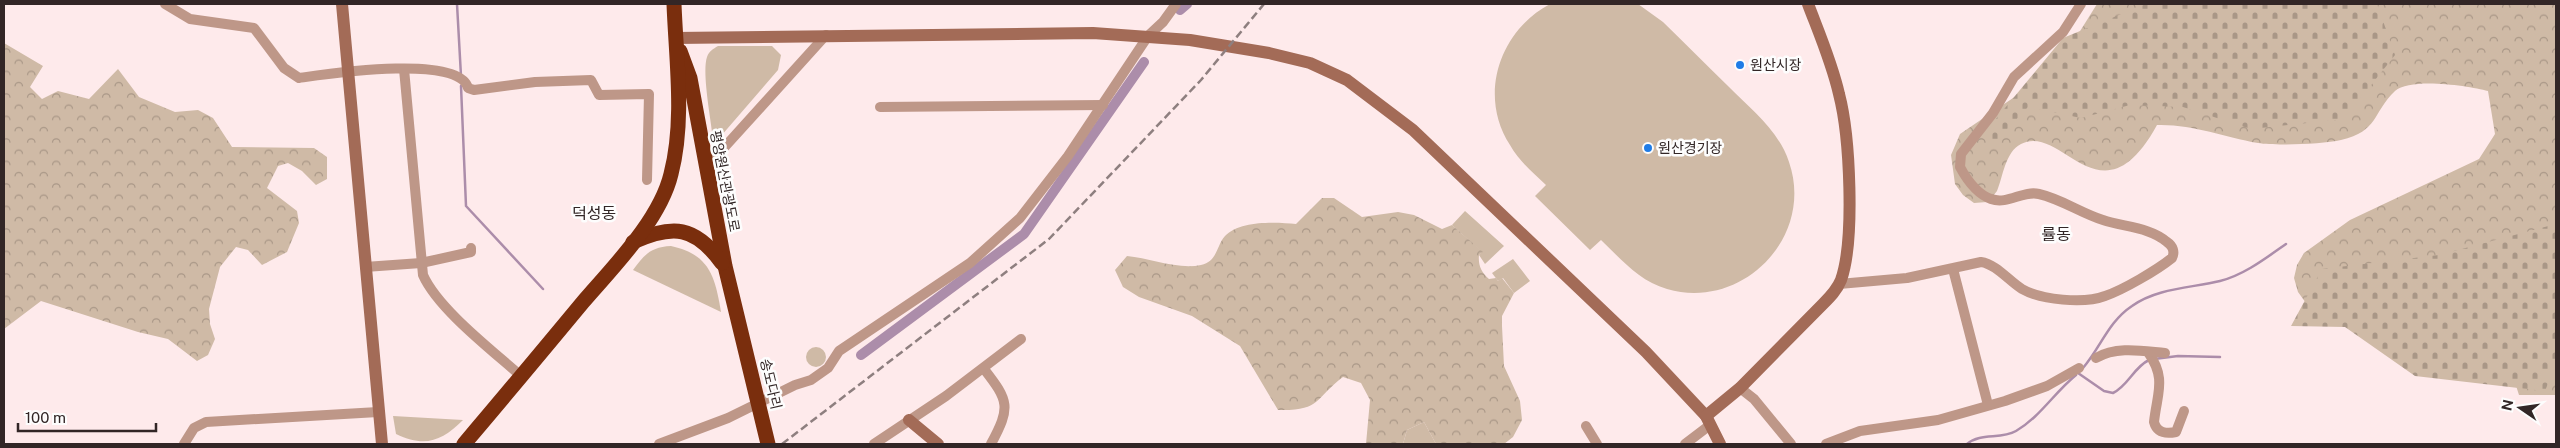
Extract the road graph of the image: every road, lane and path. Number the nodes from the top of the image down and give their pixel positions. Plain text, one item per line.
1 (165, 4) edge
2 (342, 4) edge
3 (674, 4) edge
4 (1176, 4) edge
5 (1808, 4) edge
6 (2081, 4) edge
7 (826, 34) junction
8 (1148, 36) junction
9 (675, 38) junction
10 (348, 70) junction
11 (404, 70) junction
12 (1103, 105) junction
13 (880, 107) dead end
14 (704, 162) junction
15 (646, 180) dead end
16 (633, 242) junction
17 (471, 248) dead end
18 (420, 263) junction
19 (724, 266) junction
20 (365, 267) junction
21 (1953, 269) junction
22 (1839, 284) junction
23 (742, 332) joint
24 (1021, 339) dead end
25 (2164, 353) dead end
26 (2152, 356) junction
27 (2096, 358) dead end
28 (2079, 368) dead end
29 (984, 369) junction
30 (521, 376) junction
31 (1740, 388) junction
32 (1988, 405) junction
33 (2184, 411) dead end
34 (378, 412) junction
35 (909, 420) junction
36 (1708, 420) junction
37 (1586, 426) dead end
38 (184, 444) edge
39 (382, 444) edge
40 (464, 444) edge
41 (659, 444) edge
42 (768, 444) edge
43 (874, 444) edge
44 (938, 444) edge
45 (991, 444) edge
46 (1597, 444) edge
47 (1685, 444) edge
48 (1720, 444) edge
49 (1791, 444) edge
50 (1826, 444) edge

1 - 10 street
2 - 10 main road
3 - 9 highway
4 - 8 street
5 - 22 main road
6 - 21 street
7 - 8 main road
7 - 9 main road
7 - 14 street
8 - 12 street
8 - 36 main road
9 - 14 highway, 평양원산관광도로
9 - 16 highway
10 - 11 street
10 - 20 main road
11 - 15 street
11 - 18 street
12 - 13 street
12 - 41 street
14 - 19 highway, 평양원산관광도로
16 - 19 highway
16 - 30 highway
17 - 18 street
18 - 20 street
18 - 30 street
19 - 23 highway, 평양원산관광도로
20 - 34 main road
21 - 22 street
21 - 32 street
22 - 31 main road
23 - 42 highway, 송도다리
24 - 29 street
25 - 26 street
26 - 27 street
26 - 33 street
28 - 32 street
29 - 35 street
29 - 45 street
30 - 40 highway
31 - 36 main road
31 - 49 street
32 - 50 street
34 - 38 street
34 - 39 main road
35 - 43 street
35 - 44 main road
36 - 47 street
36 - 48 main road
37 - 46 street

